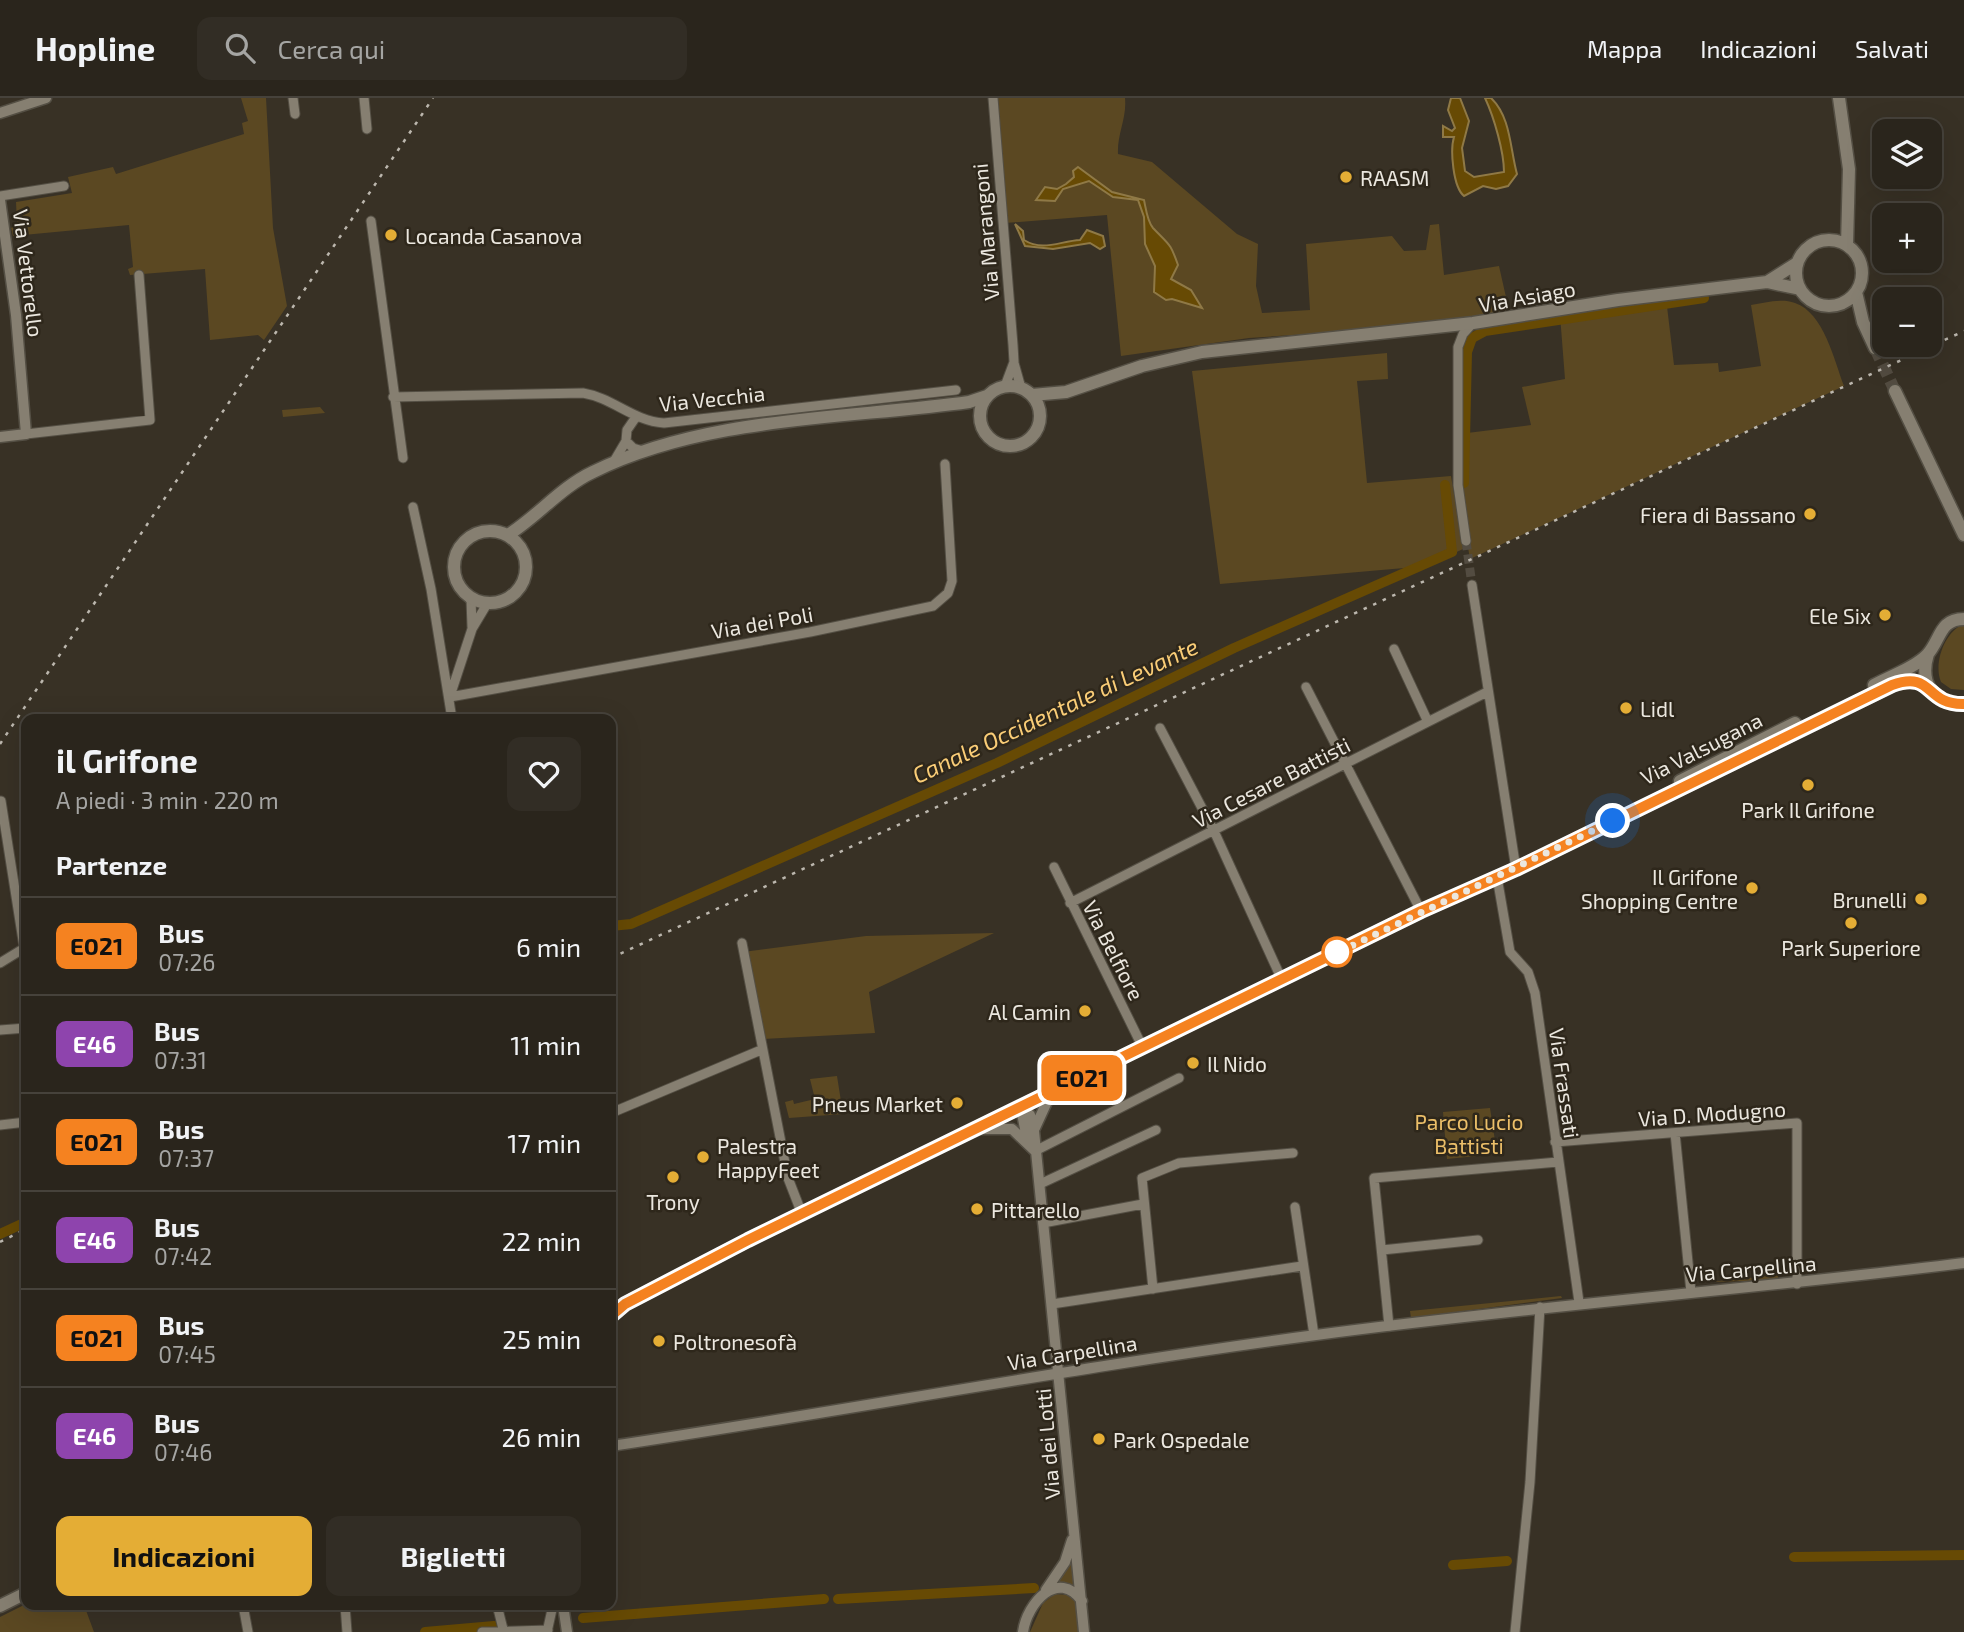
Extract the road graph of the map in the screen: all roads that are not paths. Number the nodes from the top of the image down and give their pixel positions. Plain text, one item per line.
1 (46, 98) edge
2 (293, 98) edge
3 (364, 98) edge
4 (993, 98) edge
5 (1839, 98) edge
6 (0, 113) edge
7 (295, 114) dead end
8 (367, 129) dead end
9 (64, 186) dead end
10 (0, 198) edge
11 (1846, 218) junction
12 (371, 221) dead end
13 (2, 228) edge
14 (1831, 240) junction
15 (1847, 245) junction
16 (1797, 263) junction
17 (139, 275) dead end
18 (1767, 282) junction
19 (1800, 289) junction
20 (1856, 292) junction
21 (1838, 305) junction
22 (1863, 322) junction
23 (1473, 323) junction
24 (1444, 326) junction
25 (1872, 342) tunnel mouth
26 (1458, 347) junction
27 (1014, 362) junction
28 (1005, 386) junction
29 (956, 390) dead end
30 (1026, 391) junction
31 (1895, 391) tunnel mouth
32 (1066, 392) junction
33 (987, 396) junction
34 (393, 397) junction
35 (959, 403) junction
36 (636, 417) junction
37 (1040, 418) junction
38 (980, 424) junction
39 (26, 435) junction
40 (0, 437) edge
41 (626, 441) junction
42 (643, 451) junction
43 (403, 458) dead end
44 (613, 463) junction
45 (945, 464) dead end
46 (413, 507) dead end
47 (533, 520) junction
48 (1963, 533) edge
49 (508, 535) junction
50 (1466, 541) tunnel mouth
51 (520, 546) junction
52 (1472, 585) tunnel mouth
53 (471, 598) junction
54 (486, 604) junction
55 (1964, 608) edge
56 (1958, 620) edge
57 (472, 629) junction
58 (1394, 649) dead end
59 (1928, 654) junction
60 (1926, 684) junction
61 (1306, 687) dead end
62 (1487, 692) junction
63 (450, 697) junction
64 (1961, 705) edge
65 (452, 714) edge
66 (1428, 722) junction
67 (1160, 728) dead end
68 (1346, 764) junction
69 (1, 801) edge
70 (1214, 831) junction
71 (1515, 865) junction
72 (1054, 867) dead end
73 (1497, 877) junction
74 (1442, 901) junction
75 (1070, 903) junction
76 (1421, 911) junction
77 (21, 923) edge
78 (742, 943) dead end
79 (21, 949) edge
80 (0, 962) edge
81 (1282, 979) junction
82 (21, 1028) edge
83 (0, 1030) edge
84 (1143, 1048) junction
85 (761, 1050) junction
86 (1178, 1078) dead end
87 (1051, 1093) junction
88 (1021, 1108) junction
89 (616, 1111) edge
90 (21, 1123) edge
91 (0, 1125) edge
92 (974, 1130) junction
93 (1156, 1130) dead end
94 (1034, 1131) junction
95 (1675, 1133) junction
96 (1555, 1142) junction
97 (1032, 1146) junction
98 (1293, 1153) dead end
99 (1558, 1161) junction
100 (1040, 1184) junction
101 (1143, 1204) junction
102 (1295, 1207) dead end
103 (802, 1214) junction
104 (1043, 1223) junction
105 (1478, 1240) dead end
106 (1382, 1250) junction
107 (1964, 1263) edge
108 (1302, 1266) junction
109 (1797, 1284) junction
110 (1153, 1289) junction
111 (1691, 1292) junction
112 (1579, 1302) junction
113 (625, 1304) junction
114 (1052, 1304) junction
115 (616, 1306) edge
116 (1540, 1307) junction
117 (616, 1312) edge
118 (1389, 1326) junction
119 (1314, 1335) junction
120 (1060, 1373) junction
121 (616, 1445) edge
122 (1073, 1537) junction
123 (1046, 1591) junction
124 (21, 1596) edge
125 (1082, 1601) junction
126 (0, 1606) edge
127 (244, 1610) edge
128 (345, 1610) edge
129 (498, 1610) edge
130 (552, 1610) edge
131 (564, 1610) edge
132 (503, 1629) junction
133 (547, 1631) edge
134 (248, 1632) edge
135 (347, 1632) edge
136 (482, 1632) edge
137 (567, 1632) edge
138 (1023, 1632) edge
139 (1084, 1632) edge
140 (1515, 1632) edge

1 - 6 street
2 - 7 street
3 - 8 street
4 - 27 street, Via Marangoni
5 - 11 main road
9 - 10 street, Via Vettorello
10 - 13 street, Via Vettorello
11 - 14 main road, Via Asiago
11 - 15 main road
12 - 34 street
13 - 39 street, Via Vettorello
14 - 15 main road
14 - 16 main road, Via Asiago
15 - 20 main road
16 - 18 main road, Via Asiago
16 - 19 main road
17 - 39 street
18 - 19 main road, Via Asiago
18 - 23 main road, Via Asiago
19 - 21 main road, Via Asiago
20 - 21 main road
20 - 22 main road
21 - 22 main road, Via Asiago
22 - 25 main road
23 - 24 main road
23 - 26 street, Via Asiago
24 - 26 street
24 - 32 main road
26 - 50 street
27 - 28 street, Via Marangoni
27 - 30 street, Via Marangoni
28 - 30 main road
28 - 33 main road
29 - 36 street, Via Vecchia
30 - 32 main road
30 - 37 main road
31 - 48 main road
32 - 37 main road
33 - 35 main road
33 - 38 main road
34 - 36 street, Via Vecchia
34 - 43 street
35 - 38 main road
35 - 42 main road
36 - 41 street
37 - 38 main road
39 - 40 street
41 - 42 street
41 - 44 street
42 - 44 main road
44 - 47 main road
45 - 63 street, Via dei Poli
46 - 63 street
47 - 49 main road
47 - 51 main road
49 - 51 main road
49 - 53 main road
51 - 54 main road
52 - 62 street
53 - 54 main road
53 - 57 street
54 - 57 street
55 - 56 main road, Via Valsugana
56 - 59 main road, Via Valsugana
57 - 63 street
58 - 66 street
59 - 60 main road
59 - 71 main road, Via Valsugana
60 - 64 main road
60 - 71 main road
61 - 68 street
62 - 66 street, Via Cesare Battisti
62 - 71 street
63 - 65 street
66 - 68 street, Via Cesare Battisti
67 - 70 street
68 - 70 street, Via Cesare Battisti
68 - 76 street
69 - 77 street
70 - 75 street, Via Cesare Battisti
70 - 81 street
71 - 73 main road
71 - 74 main road, Via Valsugana
72 - 75 street, Via Belfiore
73 - 74 main road
73 - 96 street, Via Frassati
74 - 76 main road
75 - 84 street, Via Belfiore
76 - 81 main road
78 - 85 street
79 - 80 street
81 - 84 main road
82 - 83 street
84 - 87 main road
85 - 89 street
85 - 103 street
86 - 97 street
87 - 88 main road
87 - 94 street
88 - 92 main road
88 - 94 street
88 - 97 street, Via dei Lotti
90 - 91 street
92 - 97 street
92 - 103 main road
93 - 100 street
94 - 97 street
95 - 96 street, Via D. Modugno
95 - 109 street, Via D. Modugno
95 - 111 street
96 - 99 street, Via Frassati
97 - 100 street, Via dei Lotti
98 - 101 street
99 - 106 street
99 - 112 street, Via Frassati
100 - 104 street, Via dei Lotti
101 - 104 street
101 - 110 street
102 - 108 street
103 - 113 main road
104 - 114 street, Via dei Lotti
105 - 106 street
106 - 118 street
107 - 109 street, Via Carpellina
108 - 110 street
108 - 119 street
109 - 111 street, Via Carpellina
110 - 114 street
111 - 112 street, Via Carpellina
112 - 116 street, Via Carpellina
113 - 115 main road
113 - 117 main road
114 - 120 street, Via dei Lotti
116 - 118 street, Via Carpellina
116 - 140 street
118 - 119 street, Via Carpellina
119 - 120 street, Via Carpellina
120 - 121 street, Via Carpellina
120 - 122 street, Via dei Lotti
122 - 123 street, Via dei Lotti
122 - 125 street, Via dei Lotti
123 - 125 street
123 - 138 street, Via dei Lotti
124 - 126 main road
125 - 139 street, Via dei Lotti
127 - 134 street
128 - 135 street
129 - 132 street
130 - 133 street
131 - 137 street
132 - 133 street
132 - 136 street

